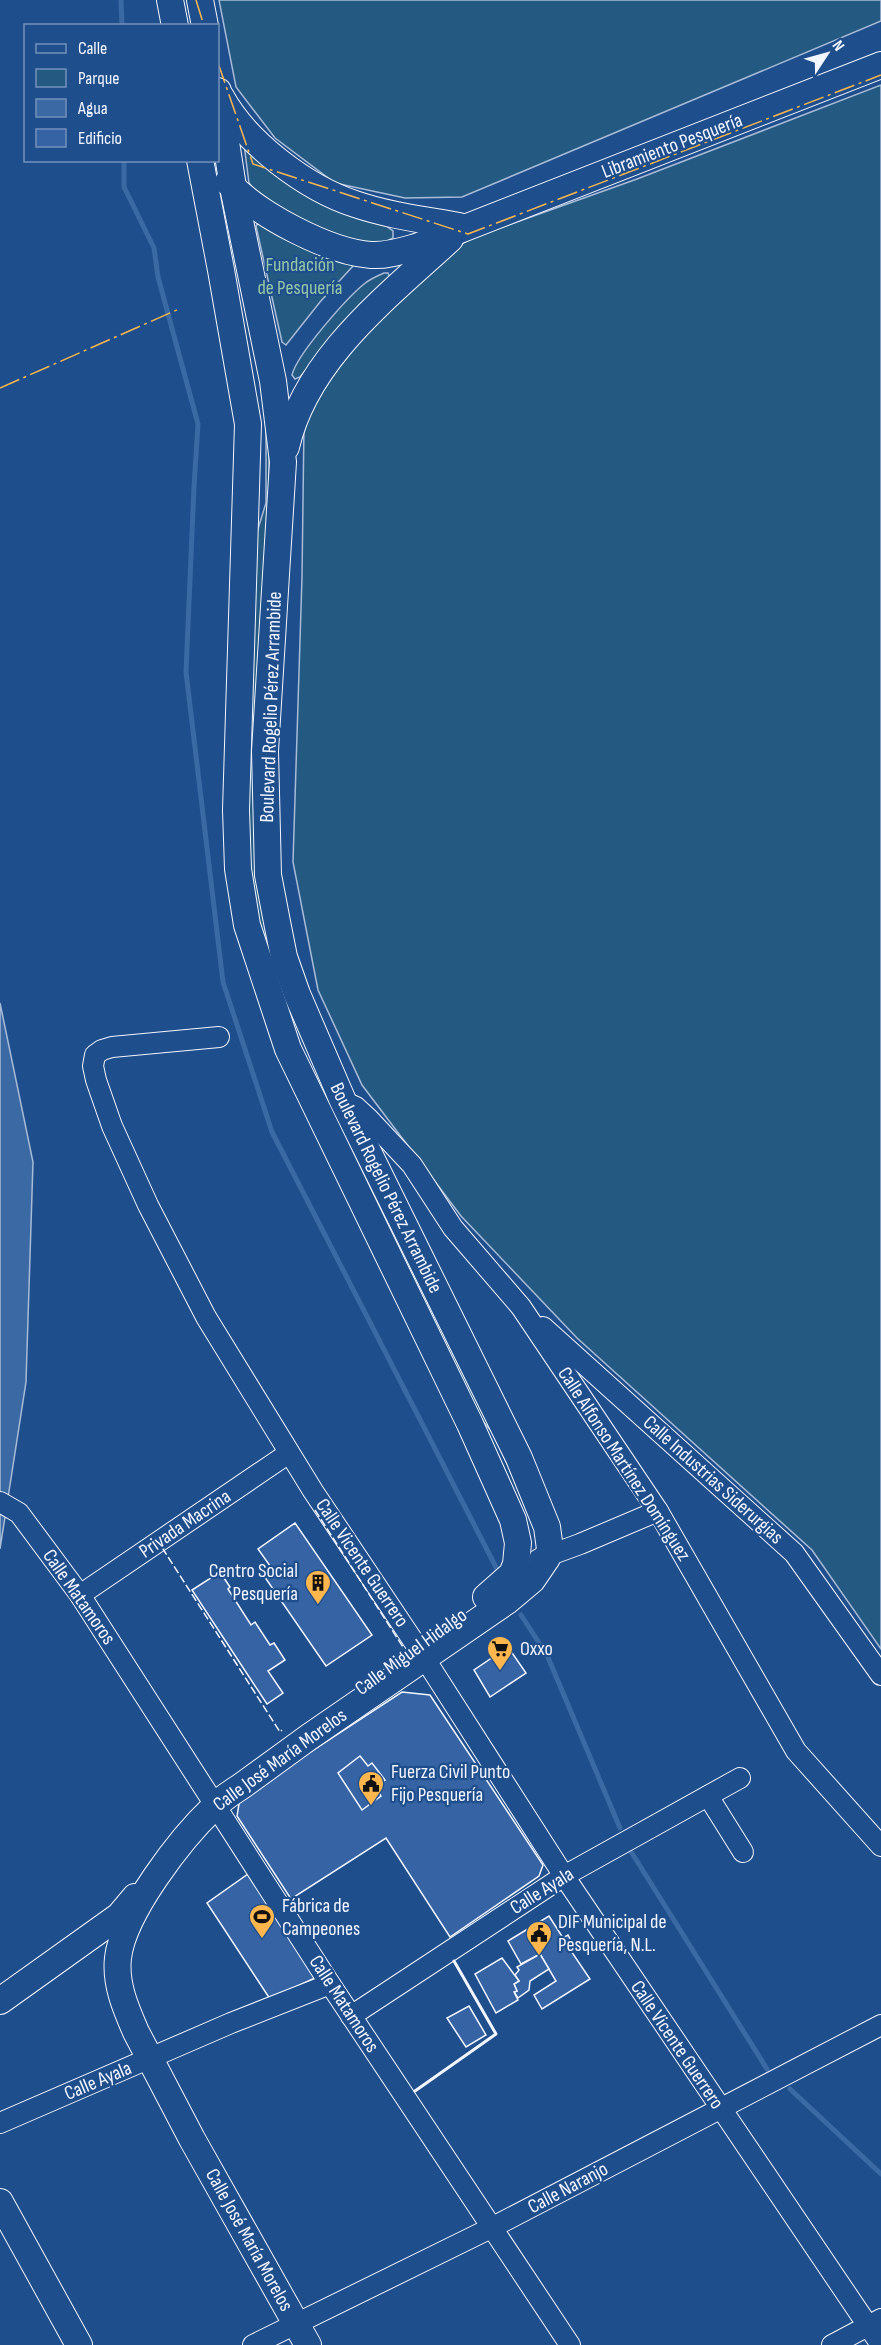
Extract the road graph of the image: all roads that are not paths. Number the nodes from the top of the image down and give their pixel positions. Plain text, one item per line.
1 (170, 0) edge
2 (178, 0) edge
3 (201, 0) edge
4 (175, 24) edge
5 (183, 24) edge
6 (205, 24) edge
7 (881, 65) edge
8 (219, 93) edge
9 (219, 97) edge
10 (200, 162) edge
11 (214, 162) edge
12 (233, 188) junction
13 (463, 227) junction
14 (283, 462) junction
15 (219, 1037) dead end
16 (343, 1101) junction
17 (317, 1112) junction
18 (521, 1307) junction
19 (289, 1453) junction
20 (0, 1502) edge
21 (658, 1510) junction
22 (547, 1558) junction
23 (516, 1564) junction
24 (80, 1595) junction
25 (421, 1653) junction
26 (881, 1675) edge
27 (740, 1778) dead end
28 (708, 1796) junction
29 (213, 1802) junction
30 (881, 1846) edge
31 (744, 1852) dead end
32 (564, 1876) junction
33 (330, 1984) junction
34 (0, 2001) edge
35 (351, 2016) junction
36 (881, 2025) edge
37 (149, 2059) junction
38 (720, 2109) junction
39 (0, 2123) edge
40 (0, 2202) edge
41 (491, 2228) junction
42 (875, 2323) edge
43 (302, 2335) edge
44 (79, 2345) edge
45 (253, 2345) edge
46 (570, 2345) edge
47 (832, 2345) edge
48 (881, 2345) edge

1 - 4 main road
2 - 5 main road
3 - 6 main road
7 - 13 main road, Libramiento Pesquería
8 - 13 main road
9 - 12 main road, Boulevard Rogelio Pérez Arrambide
10 - 17 main road, Boulevard Rogelio Pérez Arrambide
11 - 12 main road
12 - 13 main road, Libramiento Pesquería
12 - 14 main road, Boulevard Rogelio Pérez Arrambide
13 - 14 main road
14 - 16 main road, Boulevard Rogelio Pérez Arrambide
15 - 19 street, Calle Vicente Guerrero
16 - 17 main road
16 - 18 street, Calle Alfonso Martínez Domínguez
16 - 22 main road, Boulevard Rogelio Pérez Arrambide
17 - 23 main road, Boulevard Rogelio Pérez Arrambide
18 - 21 street, Calle Alfonso Martínez Domínguez
18 - 26 street, Calle Industrias Siderurgias
19 - 24 street, Privada Macrina
19 - 25 street, Calle Vicente Guerrero
20 - 24 street, Calle Matamoros
21 - 22 street
21 - 30 street, Calle Alfonso Martínez Domínguez
22 - 23 street
22 - 25 main road, Calle José María Morelos
23 - 25 main road, Calle Miguel Hidalgo
24 - 29 street, Calle Matamoros
25 - 29 main road, Calle José María Morelos
25 - 32 street, Calle Vicente Guerrero
27 - 28 street, Calle Ayala
28 - 31 street
28 - 32 street, Calle Ayala
29 - 33 street, Calle Matamoros
29 - 34 main road
29 - 37 main road, Calle José María Morelos
32 - 35 street, Calle Ayala
32 - 38 street, Calle Vicente Guerrero
33 - 35 street, Calle Matamoros
33 - 37 street, Calle Ayala
35 - 41 street, Calle Matamoros
36 - 38 street, Calle Naranjo
37 - 39 street, Calle Ayala
37 - 43 main road, Calle José María Morelos
38 - 41 street, Calle Naranjo
38 - 42 street, Calle Vicente Guerrero
40 - 44 main road
41 - 43 street, Calle Naranjo
41 - 46 street, Calle Matamoros
42 - 47 street
42 - 48 street, Calle Vicente Guerrero
43 - 45 street, Calle Naranjo

